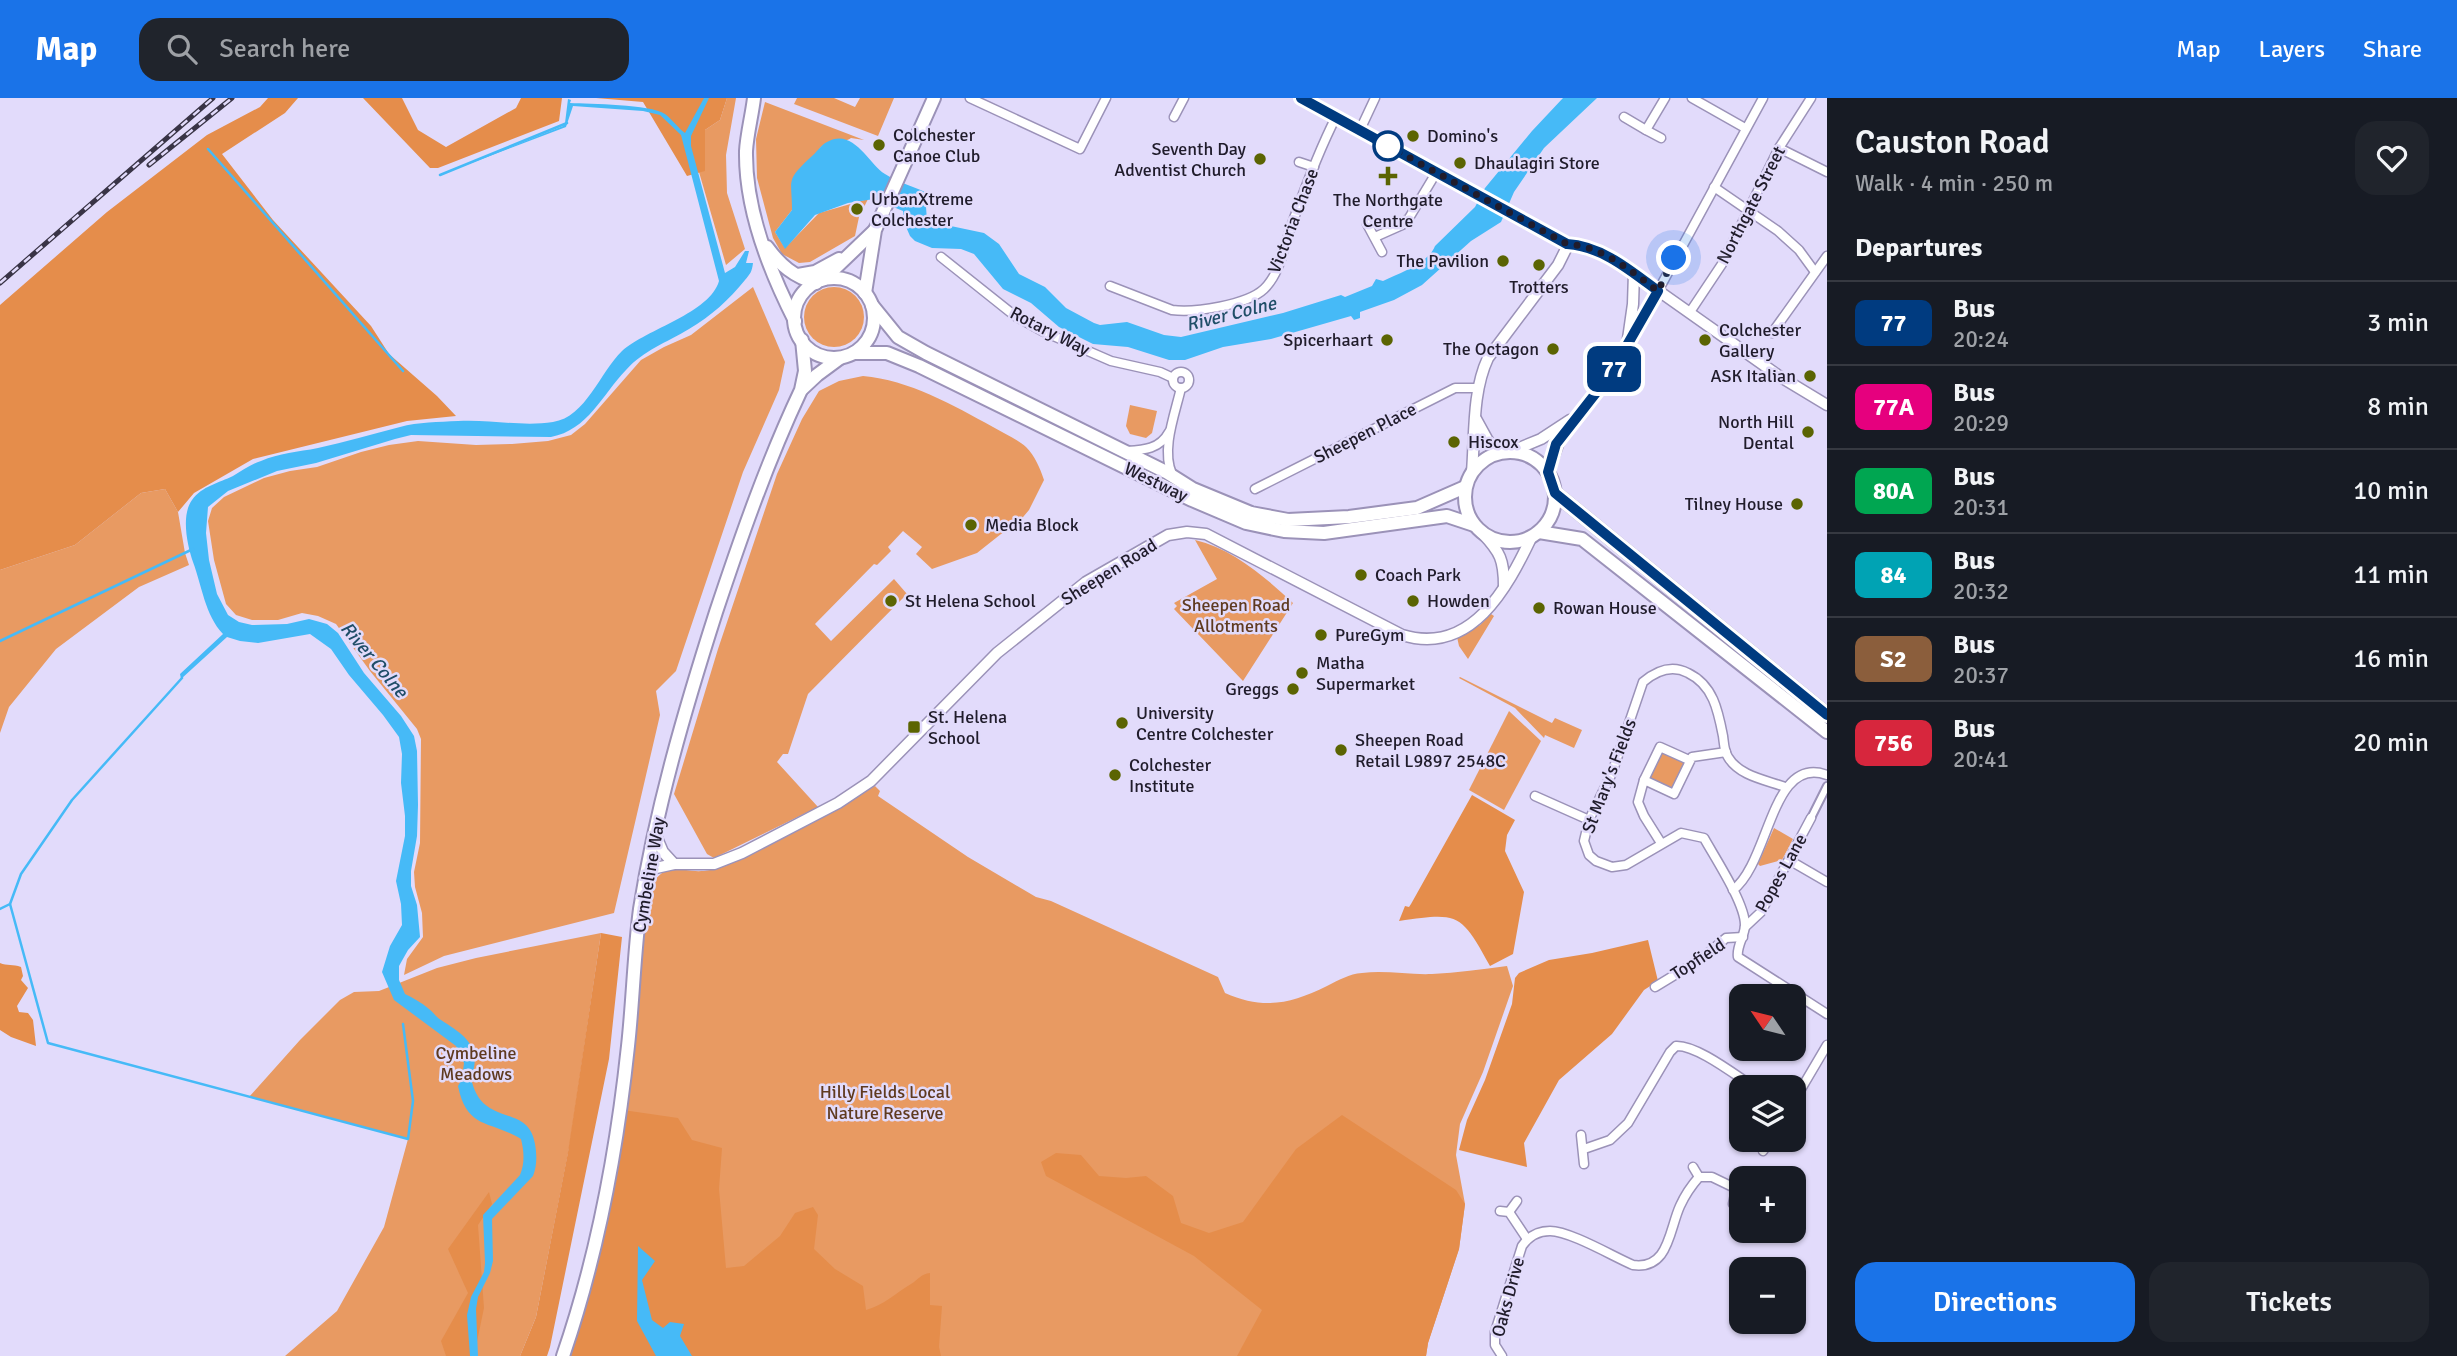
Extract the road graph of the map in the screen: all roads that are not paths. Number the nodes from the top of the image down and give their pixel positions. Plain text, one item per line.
1 (754, 98) edge
2 (934, 98) edge
3 (970, 98) edge
4 (1106, 98) edge
5 (1184, 98) edge
6 (1301, 98) edge
7 (1375, 98) edge
8 (1665, 98) edge
9 (1692, 98) edge
10 (1763, 98) edge
11 (1811, 98) edge
12 (1174, 117) dead end
13 (1336, 117) junction
14 (1624, 117) dead end
15 (1745, 128) junction
16 (1360, 130) junction
17 (1646, 130) junction
18 (1661, 138) dead end
19 (1779, 148) junction
20 (1299, 162) dead end
21 (1314, 167) junction
22 (1827, 172) edge
23 (1436, 173) junction
24 (1714, 187) junction
25 (1749, 211) junction
26 (1367, 224) dead end
27 (874, 230) junction
28 (1375, 237) junction
29 (763, 241) junction
30 (1567, 244) junction
31 (852, 251) junction
32 (1382, 252) dead end
33 (1827, 256) edge
34 (869, 257) junction
35 (941, 257) dead end
36 (1815, 272) junction
37 (1634, 273) junction
38 (794, 274) junction
39 (820, 281) junction
40 (1110, 286) dead end
41 (1658, 291) junction
42 (865, 293) junction
43 (1673, 301) junction
44 (872, 305) junction
45 (1647, 311) junction
46 (1690, 312) junction
47 (795, 321) junction
48 (884, 321) junction
49 (1772, 333) dead end
50 (802, 340) junction
51 (1626, 346) junction
52 (854, 352) junction
53 (840, 358) junction
54 (1173, 379) junction
55 (1478, 388) junction
56 (801, 390) junction
57 (1181, 390) junction
58 (1827, 404) edge
59 (1583, 410) junction
60 (1476, 418) junction
61 (1173, 423) junction
62 (1512, 451) junction
63 (1123, 452) junction
64 (1497, 453) junction
65 (1472, 472) junction
66 (1548, 472) junction
67 (1173, 477) junction
68 (1465, 487) junction
69 (1255, 489) dead end
70 (1555, 493) junction
71 (1478, 529) junction
72 (1536, 534) junction
73 (1503, 586) junction
74 (1825, 727) edge
75 (1726, 752) junction
76 (1689, 760) junction
77 (1827, 775) edge
78 (1644, 780) junction
79 (1827, 786) edge
80 (1786, 787) junction
81 (1535, 796) dead end
82 (1551, 803) junction
83 (1547, 812) dead end
84 (1811, 817) joint
85 (1589, 820) junction
86 (654, 830) junction
87 (1661, 843) junction
88 (1789, 860) junction
89 (674, 864) junction
90 (646, 874) junction
91 (1827, 882) edge
92 (1733, 890) junction
93 (1745, 927) junction
94 (1742, 937) junction
95 (1655, 987) dead end
96 (1827, 1014) edge
97 (1827, 1045) edge
98 (1735, 1075) edge
99 (1806, 1081) edge
100 (1581, 1135) dead end
101 (1584, 1149) junction
102 (1584, 1164) dead end
103 (1693, 1167) dead end
104 (1699, 1177) junction
105 (1729, 1185) edge
106 (1517, 1201) dead end
107 (1527, 1239) junction
108 (1650, 1265) junction
109 (1656, 1274) dead end
110 (563, 1356) edge
111 (1502, 1356) edge

1 - 29 main road
2 - 27 main road
3 - 4 street
5 - 12 street
6 - 13 street
7 - 16 street
8 - 17 street
9 - 15 street
10 - 15 street
11 - 19 street, Northgate Street
13 - 16 street
13 - 21 street, Victoria Chase
14 - 17 street
15 - 24 street
16 - 23 street
17 - 18 street
19 - 22 street
19 - 25 street, Northgate Street
20 - 21 street
21 - 40 street, Victoria Chase
23 - 28 street
23 - 30 street
24 - 25 street
24 - 41 street
25 - 36 street
25 - 46 street, Northgate Street
26 - 28 street
27 - 31 main road
27 - 34 main road
28 - 32 street
29 - 38 main road
29 - 47 main road
30 - 37 street
30 - 55 street
31 - 38 main road
31 - 39 main road
33 - 36 street
34 - 42 main road
34 - 48 main road
35 - 54 street, Rotary Way
36 - 49 street
37 - 41 street
37 - 51 street
38 - 39 main road
39 - 42 main road
39 - 47 main road
41 - 43 street
41 - 45 street
42 - 44 main road
43 - 45 street
43 - 46 street
44 - 48 main road, Westway
44 - 52 main road
45 - 51 street
46 - 58 street
47 - 50 main road
48 - 63 main road, Westway
50 - 53 main road
50 - 56 main road
51 - 59 street
52 - 53 main road
52 - 71 main road, Westway
53 - 56 main road
54 - 57 street
54 - 57 street
55 - 60 street
55 - 69 street, Sheepen Place
56 - 86 main road, Cymbeline Way
57 - 61 street
59 - 62 street
59 - 66 street
60 - 64 street
60 - 65 street
61 - 63 street
61 - 67 street
62 - 64 main road
62 - 66 main road
63 - 67 main road, Westway
64 - 65 main road
65 - 68 main road
66 - 70 main road
67 - 68 main road, Westway
68 - 71 main road
70 - 72 main road
70 - 74 main road
71 - 72 main road
71 - 73 street
72 - 73 street, Sheepen Road
72 - 74 main road
73 - 89 street, Sheepen Road
75 - 76 street
75 - 80 street
75 - 85 street, St Mary's Fields
76 - 78 street
76 - 78 street
77 - 80 street
78 - 87 street
79 - 84 street, Popes Lane
80 - 92 street
81 - 82 street
82 - 83 street
82 - 85 street
84 - 88 street, Popes Lane
85 - 87 street, St Mary's Fields
86 - 89 street
86 - 90 main road, Cymbeline Way
87 - 92 street, St Mary's Fields
88 - 91 street
88 - 93 street, Popes Lane
89 - 90 street, Sheepen Road
90 - 110 main road, Cymbeline Way
92 - 93 street, St Mary's Fields
93 - 94 street, Popes Lane
94 - 95 street, Topfield
94 - 96 street, Popes Lane
97 - 99 street
98 - 101 street
100 - 101 street
101 - 102 street
103 - 104 street
104 - 105 street
104 - 108 street
106 - 107 street, Oaks Drive
107 - 108 street, Oaks Drive
107 - 111 street, Oaks Drive
108 - 109 street

